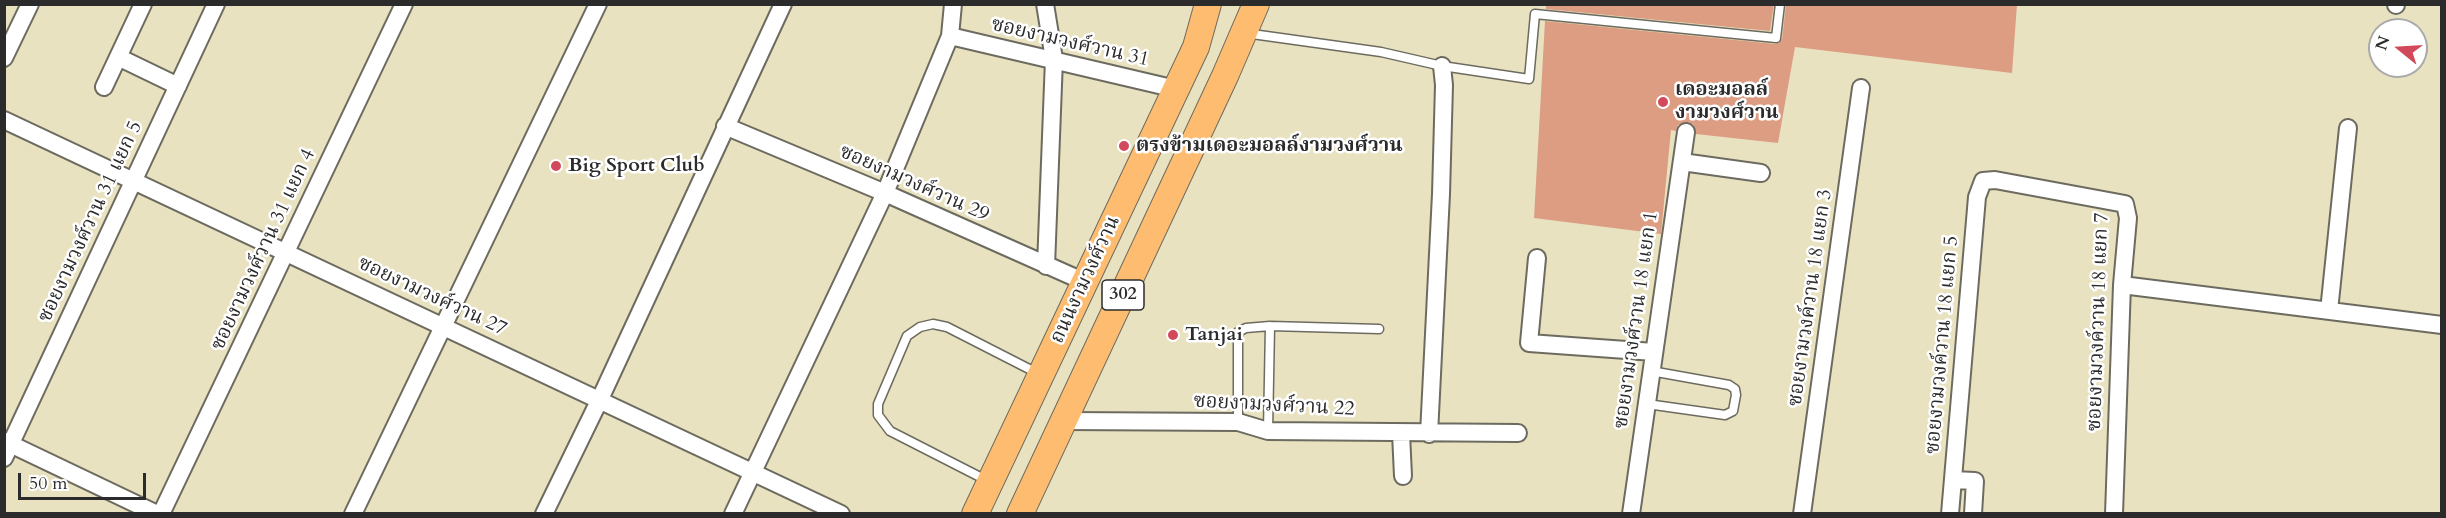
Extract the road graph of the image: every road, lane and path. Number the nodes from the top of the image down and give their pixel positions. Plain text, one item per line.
1 (30, 4) edge
2 (143, 4) edge
3 (216, 4) edge
4 (404, 4) edge
5 (598, 4) edge
6 (783, 4) edge
7 (953, 4) edge
8 (1045, 4) edge
9 (1208, 4) edge
10 (1220, 4) edge
11 (1256, 4) edge
12 (1270, 4) edge
13 (1780, 4) edge
14 (1252, 34) junction
15 (950, 36) junction
16 (1196, 47) junction
17 (118, 57) junction
18 (4, 58) edge
19 (1054, 59) junction
20 (1442, 66) junction
21 (1225, 76) junction
22 (178, 86) junction
23 (104, 87) dead end
24 (1861, 88) dead end
25 (1176, 89) junction
26 (4, 120) edge
27 (725, 126) junction
28 (2348, 128) dead end
29 (1686, 132) dead end
30 (1682, 162) junction
31 (1761, 173) dead end
32 (135, 180) junction
33 (1983, 180) joint
34 (885, 193) junction
35 (286, 252) junction
36 (1538, 258) dead end
37 (1046, 266) junction
38 (1085, 282) junction
39 (2122, 285) junction
40 (2329, 311) junction
41 (2442, 325) edge
42 (445, 326) junction
43 (1270, 326) junction
44 (1379, 329) dead end
45 (1654, 352) junction
46 (1651, 371) junction
47 (1042, 376) junction
48 (600, 399) junction
49 (1647, 404) junction
50 (1064, 422) junction
51 (1238, 422) junction
52 (1268, 431) junction
53 (1401, 433) junction
54 (1518, 433) dead end
55 (1429, 434) junction
56 (7, 448) edge
57 (753, 471) junction
58 (1403, 476) dead end
59 (1953, 480) junction
60 (990, 482) junction
61 (156, 513) edge
62 (161, 513) edge
63 (352, 513) edge
64 (544, 513) edge
65 (733, 513) edge
66 (841, 513) edge
67 (975, 513) edge
68 (1020, 513) edge
69 (1631, 513) edge
70 (1802, 513) edge
71 (1950, 513) edge
72 (1973, 513) edge
73 (2114, 513) edge

1 - 18 street
2 - 17 street
3 - 22 street, ซอยงามวงศ์วาน 31 แยก 5
4 - 35 street, ซอยงามวงศ์วาน 31 แยก 4
5 - 42 street
6 - 27 street
7 - 15 street
8 - 19 street
9 - 16 main road, ถนนงามวงศ์วาน / 302
10 - 16 main road, ถนนงามวงศ์วาน / 302
11 - 21 main road, ถนนงามวงศ์วาน / 302
12 - 14 main road, ถนนงามวงศ์วาน / 302
13 - 20 lane
14 - 20 lane
14 - 21 main road, ถนนงามวงศ์วาน / 302
15 - 19 street, ซอยงามวงศ์วาน 31
15 - 34 street
16 - 25 main road, ถนนงามวงศ์วาน / 302
17 - 22 street
17 - 23 street
19 - 25 street, ซอยงามวงศ์วาน 31
19 - 37 street
20 - 55 street
21 - 50 main road, ถนนงามวงศ์วาน / 302
22 - 32 street, ซอยงามวงศ์วาน 31 แยก 5
24 - 70 street, ซอยงามวงค์วาน 18 แยก 3
25 - 38 main road, ถนนงามวงศ์วาน / 302
26 - 32 street, ซอยงามวงศ์วาน 27
27 - 34 street, ซอยงามวงศ์วาน 29
27 - 48 street
28 - 40 street
29 - 30 street, ซอยงามวงศ์วาน 18 แยก 1
30 - 31 street
30 - 45 street, ซอยงามวงศ์วาน 18 แยก 1
32 - 35 street, ซอยงามวงศ์วาน 27
32 - 56 street, ซอยงามวงศ์วาน 31 แยก 5
33 - 39 street, ซอยงามวงค์วาน 18 แยก 7
33 - 59 street, ซอยงามวงค์วาน 18 แยก 5
34 - 37 street, ซอยงามวงศ์วาน 29
34 - 57 street
35 - 42 street, ซอยงามวงศ์วาน 27
35 - 62 street, ซอยงามวงศ์วาน 31 แยก 4
36 - 45 street
37 - 38 street, ซอยงามวงศ์วาน 29
38 - 47 main road, ถนนงามวงศ์วาน / 302
39 - 40 street
39 - 73 street, ซอยงามวงค์วาน 18 แยก 7
40 - 41 street
42 - 48 street, ซอยงามวงศ์วาน 27
42 - 63 street
43 - 44 lane
43 - 51 lane
43 - 52 lane
45 - 46 street, ซอยงามวงศ์วาน 18 แยก 1
46 - 49 street, ซอยงามวงศ์วาน 18 แยก 1
46 - 49 lane
47 - 60 main road, ถนนงามวงศ์วาน / 302
47 - 60 lane
48 - 57 street, ซอยงามวงศ์วาน 27
48 - 64 street
49 - 69 street, ซอยงามวงศ์วาน 18 แยก 1
50 - 51 street, ซอยงามวงศ์วาน 22
50 - 68 main road, ถนนงามวงศ์วาน / 302
51 - 52 street, ซอยงามวงศ์วาน 22
52 - 53 street, ซอยงามวงศ์วาน 22
53 - 55 street, ซอยงามวงศ์วาน 22
53 - 58 street
54 - 55 street, ซอยงามวงศ์วาน 22
56 - 61 street
57 - 65 street
57 - 66 street, ซอยงามวงศ์วาน 27
59 - 71 street, ซอยงามวงค์วาน 18 แยก 5
59 - 72 street
60 - 67 main road, ถนนงามวงศ์วาน / 302

